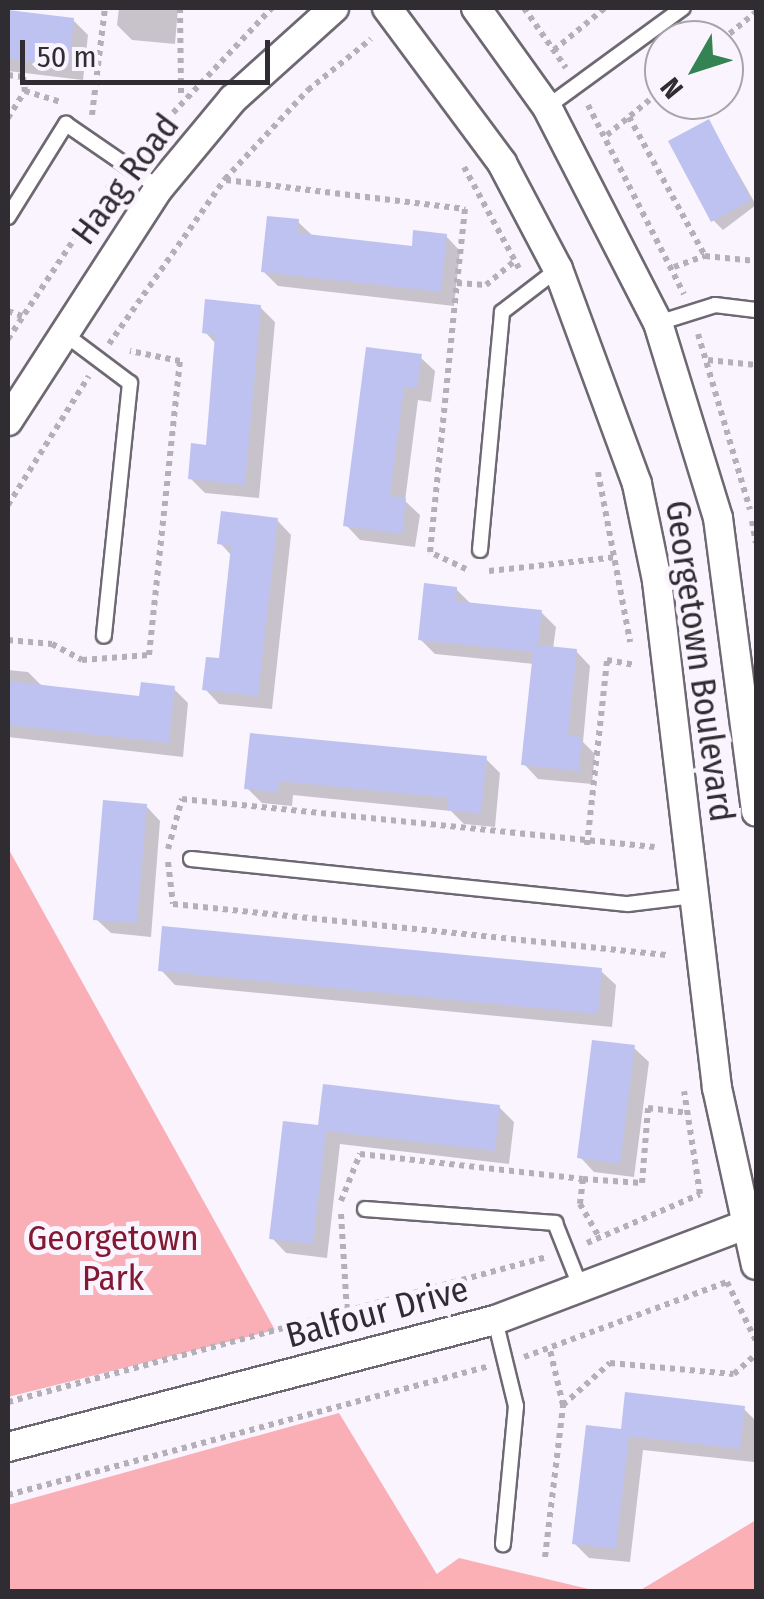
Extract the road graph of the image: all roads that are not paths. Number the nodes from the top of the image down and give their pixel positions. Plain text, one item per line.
1 (334, 8) edge
2 (388, 8) edge
3 (476, 8) edge
4 (683, 8) edge
5 (548, 107) junction
6 (159, 188) junction
7 (8, 217) edge
8 (558, 269) junction
9 (756, 310) edge
10 (658, 322) junction
11 (61, 332) junction
12 (8, 421) edge
13 (480, 550) dead end
14 (104, 636) dead end
15 (756, 811) edge
16 (191, 859) dead end
17 (694, 896) junction
18 (365, 1209) dead end
19 (750, 1223) edge
20 (756, 1264) edge
21 (582, 1292) junction
22 (495, 1320) junction
23 (8, 1447) edge
24 (504, 1544) dead end

1 - 6 street, Haag Road
2 - 8 street, Georgetown Boulevard
3 - 5 street, Georgetown Boulevard
4 - 5 lane
5 - 10 street, Georgetown Boulevard
6 - 7 lane
6 - 11 street, Haag Road
8 - 13 lane
8 - 17 street, Georgetown Boulevard
9 - 10 lane
10 - 15 street, Georgetown Boulevard
11 - 12 street, Haag Road
11 - 14 lane
16 - 17 lane
17 - 19 street, Georgetown Boulevard
18 - 21 lane
19 - 20 street, Georgetown Boulevard
19 - 21 street, Balfour Drive
21 - 22 street, Balfour Drive
22 - 23 street, Balfour Drive
22 - 24 lane

